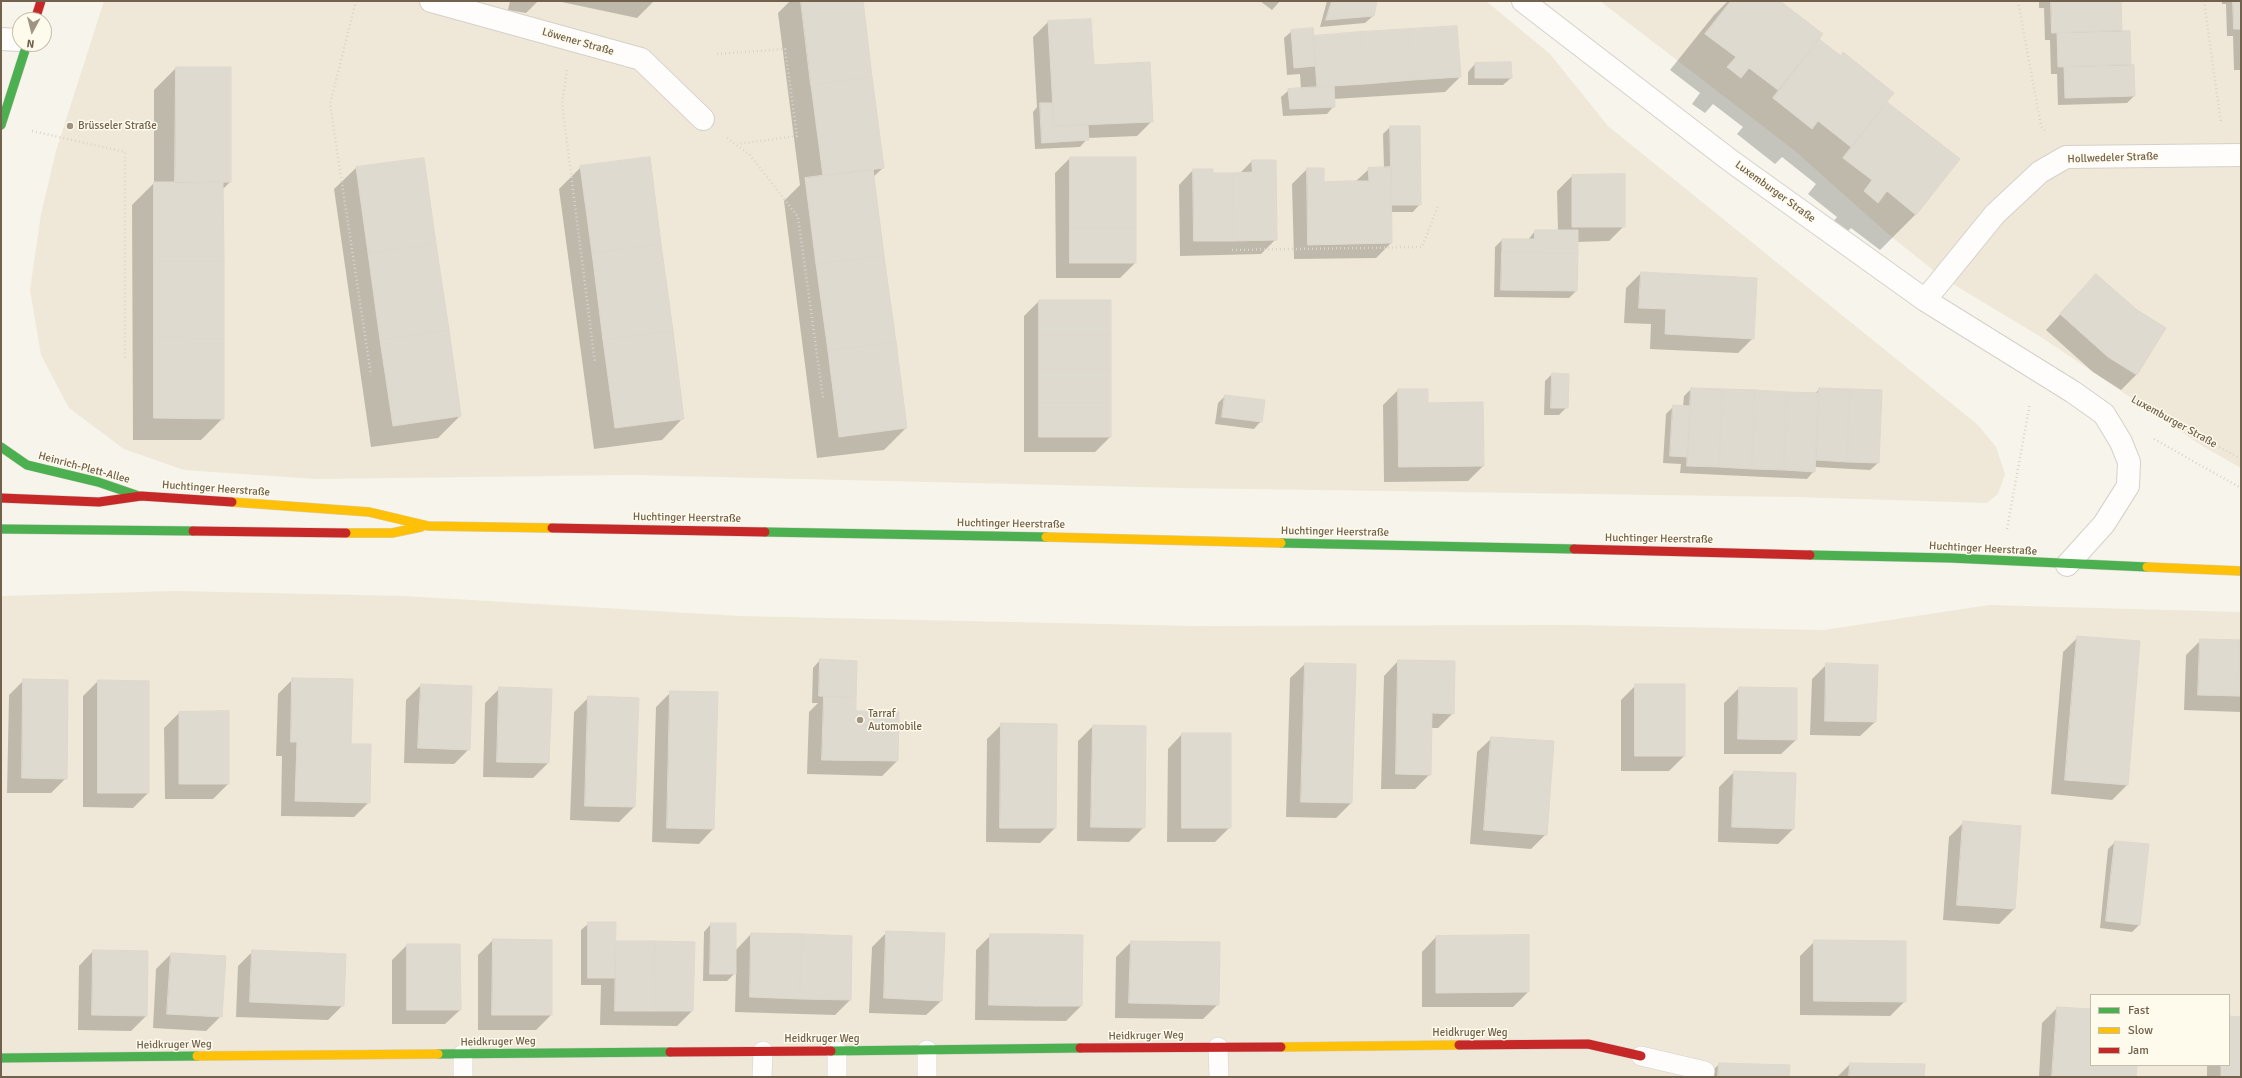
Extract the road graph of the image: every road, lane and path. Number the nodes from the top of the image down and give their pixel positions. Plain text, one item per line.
1 (41, 1) edge
2 (356, 1) edge
3 (431, 1) edge
4 (1523, 1) edge
5 (2018, 1) edge
6 (2204, 1) edge
7 (38, 12) edge
8 (1, 39) edge
9 (12, 40) edge
10 (572, 40) junction
11 (24, 52) edge
12 (716, 54) dead end
13 (703, 119) joint
14 (1, 125) edge
15 (736, 144) junction
16 (2233, 155) edge
17 (2066, 157) junction
18 (1438, 206) dead end
19 (1232, 250) dead end
20 (1925, 300) junction
21 (125, 359) dead end
22 (595, 363) dead end
23 (2036, 370) junction
24 (371, 375) dead end
25 (2130, 397) dead end
26 (823, 398) dead end
27 (2150, 437) dead end
28 (1, 447) edge
29 (2241, 459) edge
30 (2241, 488) edge
31 (141, 496) junction
32 (1, 498) edge
33 (428, 526) junction
34 (1, 529) edge
35 (2001, 561) junction
36 (2067, 565) junction
37 (2241, 571) edge
38 (1218, 1047) junction
39 (927, 1050) junction
40 (763, 1051) junction
41 (837, 1051) junction
42 (463, 1054) junction
43 (1641, 1056) joint
44 (1, 1058) edge
45 (463, 1077) edge
46 (762, 1077) edge
47 (837, 1077) edge
48 (927, 1077) edge
49 (1219, 1077) edge
50 (1704, 1077) edge

1 - 7 main road
2 - 24 path
3 - 10 street, Löwener Straße
4 - 20 street, Luxemburger Straße
5 - 17 path
6 - 16 path
8 - 9 street
10 - 13 street, Löwener Straße
10 - 22 path
11 - 14 main road
12 - 15 path
13 - 15 path
14 - 21 path
15 - 26 path
16 - 17 street, Hollwedeler Straße
17 - 20 street, Hollwedeler Straße
18 - 19 path
20 - 23 street, Luxemburger Straße
23 - 35 path
23 - 36 street, Luxemburger Straße
25 - 29 path, Luxemburger Straße
27 - 30 path
28 - 31 main road, Heinrich-Plett-Allee
31 - 32 main road, Huchtinger Heerstraße
31 - 33 main road, Huchtinger Heerstraße
33 - 34 main road, Huchtinger Heerstraße
33 - 35 main road, Huchtinger Heerstraße
35 - 36 main road, Huchtinger Heerstraße
36 - 37 main road, Huchtinger Heerstraße
38 - 39 main road, Heidkruger Weg
38 - 43 main road, Heidkruger Weg
38 - 49 lane
39 - 41 main road, Heidkruger Weg
39 - 48 lane
40 - 41 main road, Heidkruger Weg
40 - 42 main road, Heidkruger Weg
40 - 46 lane
41 - 47 lane
42 - 44 main road, Heidkruger Weg
42 - 45 lane
43 - 50 lane

